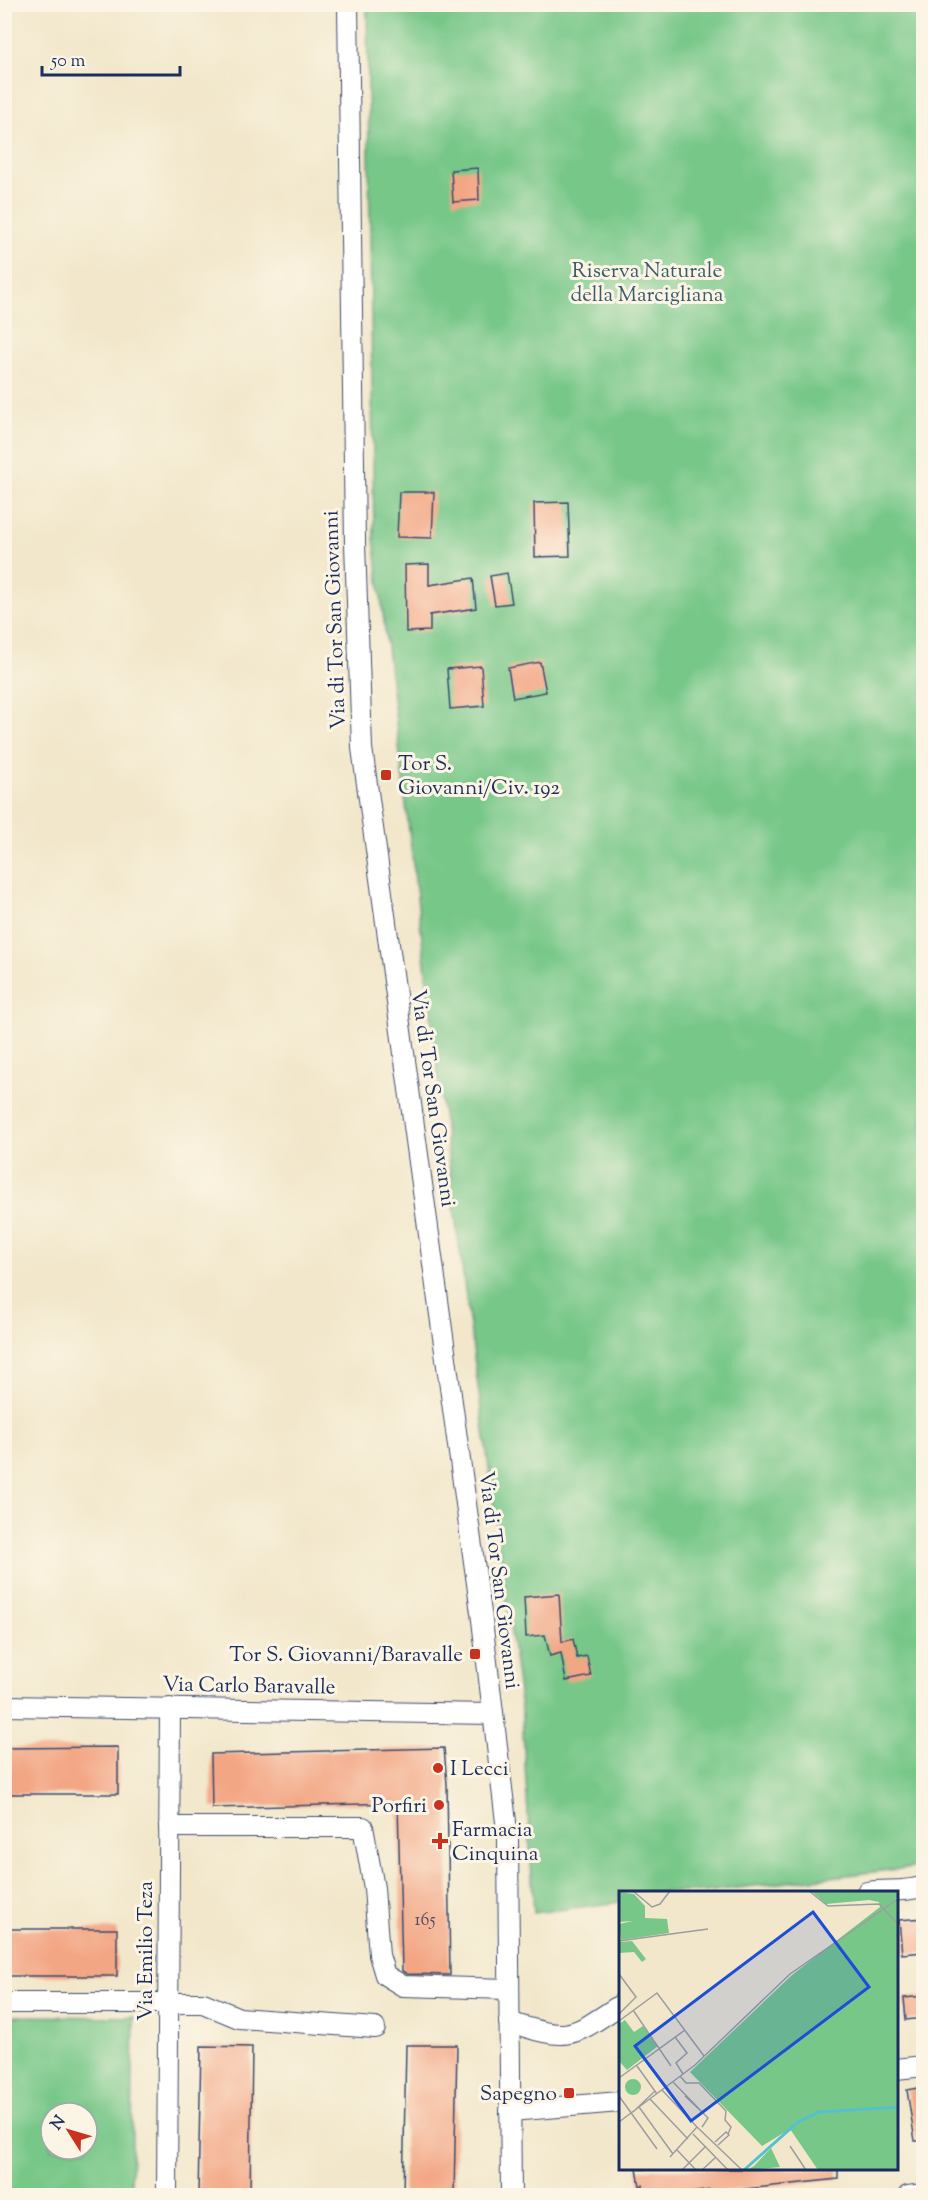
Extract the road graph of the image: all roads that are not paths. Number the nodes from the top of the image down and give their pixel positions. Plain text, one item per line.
1 (348, 4) edge
2 (4, 1706) edge
3 (170, 1708) junction
4 (493, 1714) junction
5 (169, 1827) junction
6 (924, 1886) edge
7 (877, 1891) edge
8 (508, 1989) junction
9 (4, 2004) edge
10 (168, 2005) junction
11 (619, 2006) edge
12 (509, 2022) junction
13 (375, 2028) dead end
14 (924, 2066) edge
15 (898, 2069) edge
16 (619, 2102) edge
17 (510, 2111) junction
18 (924, 2194) edge
19 (167, 2196) edge
20 (511, 2196) edge
21 (908, 2196) edge

1 - 4 street, Via di Tor San Giovanni
2 - 3 street, Via Carlo Baravalle
3 - 4 street, Via Carlo Baravalle
3 - 5 street, Via Emilio Teza
4 - 8 street, Via di Tor San Giovanni
5 - 8 street
5 - 10 street, Via Emilio Teza
6 - 7 street
8 - 12 street, Via di Tor San Giovanni
9 - 10 street
10 - 13 street
10 - 19 street, Via Emilio Teza
11 - 12 street
12 - 17 street, Via di Tor San Giovanni
14 - 15 street
16 - 17 street
17 - 20 street, Via di Tor San Giovanni
18 - 21 street

